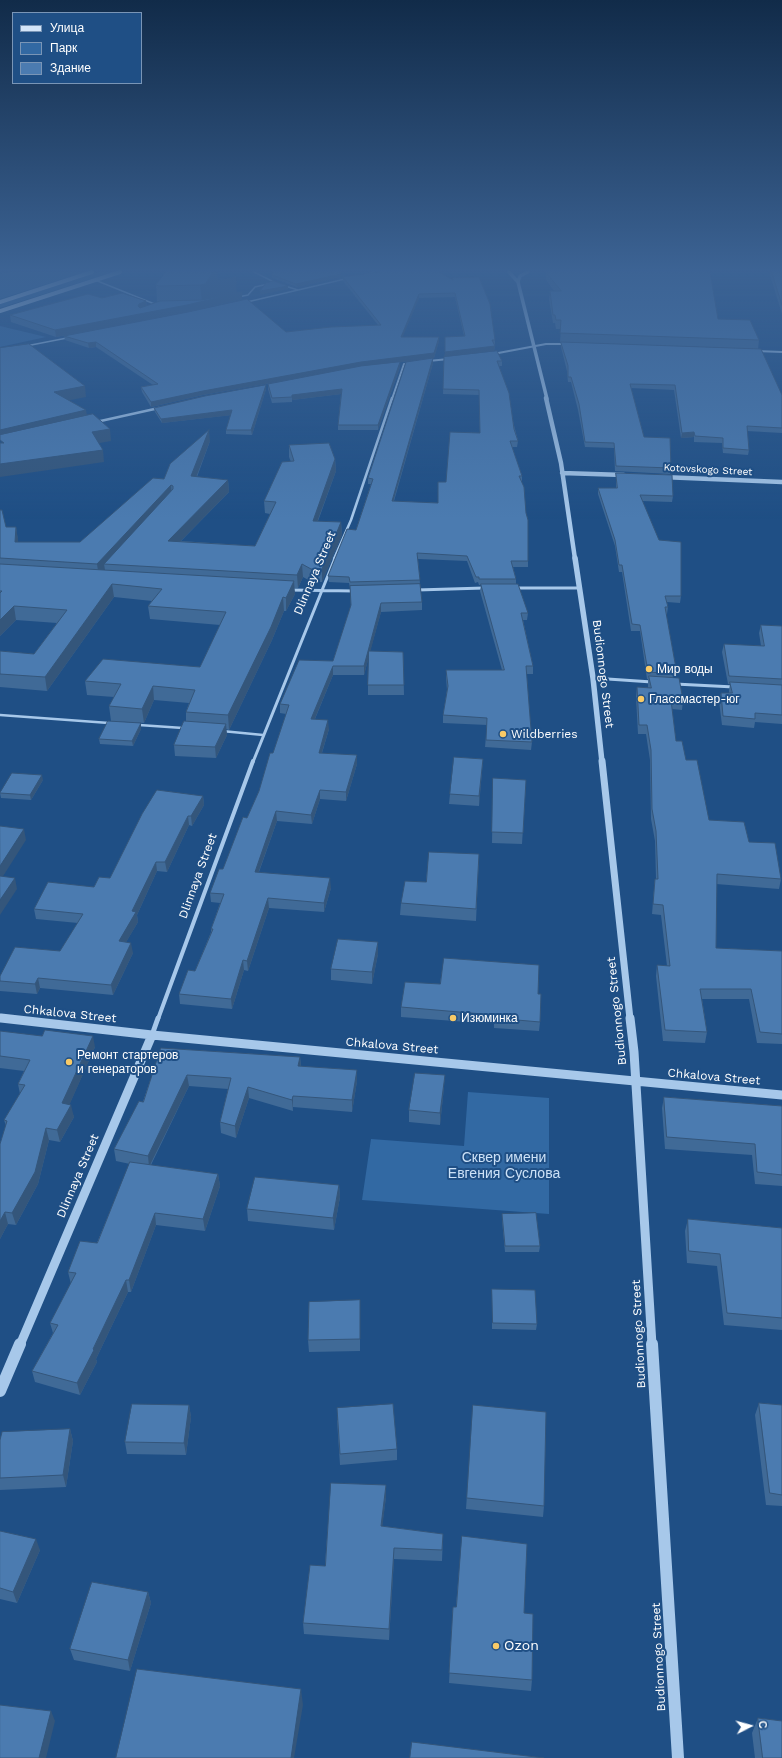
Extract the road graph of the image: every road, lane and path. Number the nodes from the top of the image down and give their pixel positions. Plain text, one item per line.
1 (537, 354) edge
2 (451, 358) edge
3 (428, 361) edge
4 (397, 365) edge
5 (160, 408) edge
6 (91, 424) edge
7 (562, 473) junction
8 (632, 476) edge
9 (655, 477) edge
10 (782, 482) edge
11 (485, 588) edge
12 (507, 588) edge
13 (580, 588) junction
14 (288, 590) edge
15 (415, 590) edge
16 (360, 591) edge
17 (320, 592) junction
18 (593, 678) junction
19 (656, 682) edge
20 (672, 683) edge
21 (735, 688) edge
22 (0, 715) edge
23 (111, 723) edge
24 (135, 725) edge
25 (191, 729) edge
26 (215, 731) edge
27 (263, 734) junction
28 (0, 1018) edge
29 (152, 1035) junction
30 (636, 1081) junction
31 (782, 1095) edge
32 (0, 1391) edge
33 (678, 1758) edge

1 - 7 street, Budionnogo Street
2 - 3 street
4 - 17 street, Dlinnaya Street
5 - 6 street
7 - 8 street
7 - 13 street, Budionnogo Street
9 - 10 street, Kotovskogo Street
11 - 15 street
12 - 13 street
13 - 18 street, Budionnogo Street
14 - 17 street
16 - 17 street
17 - 27 street, Dlinnaya Street
18 - 19 street
18 - 30 street, Budionnogo Street
20 - 21 street
22 - 23 lane
24 - 25 lane
26 - 27 lane
27 - 29 street, Dlinnaya Street
28 - 29 street, Chkalova Street
29 - 30 street, Chkalova Street
29 - 32 street, Dlinnaya Street
30 - 31 street, Chkalova Street
30 - 33 street, Budionnogo Street

